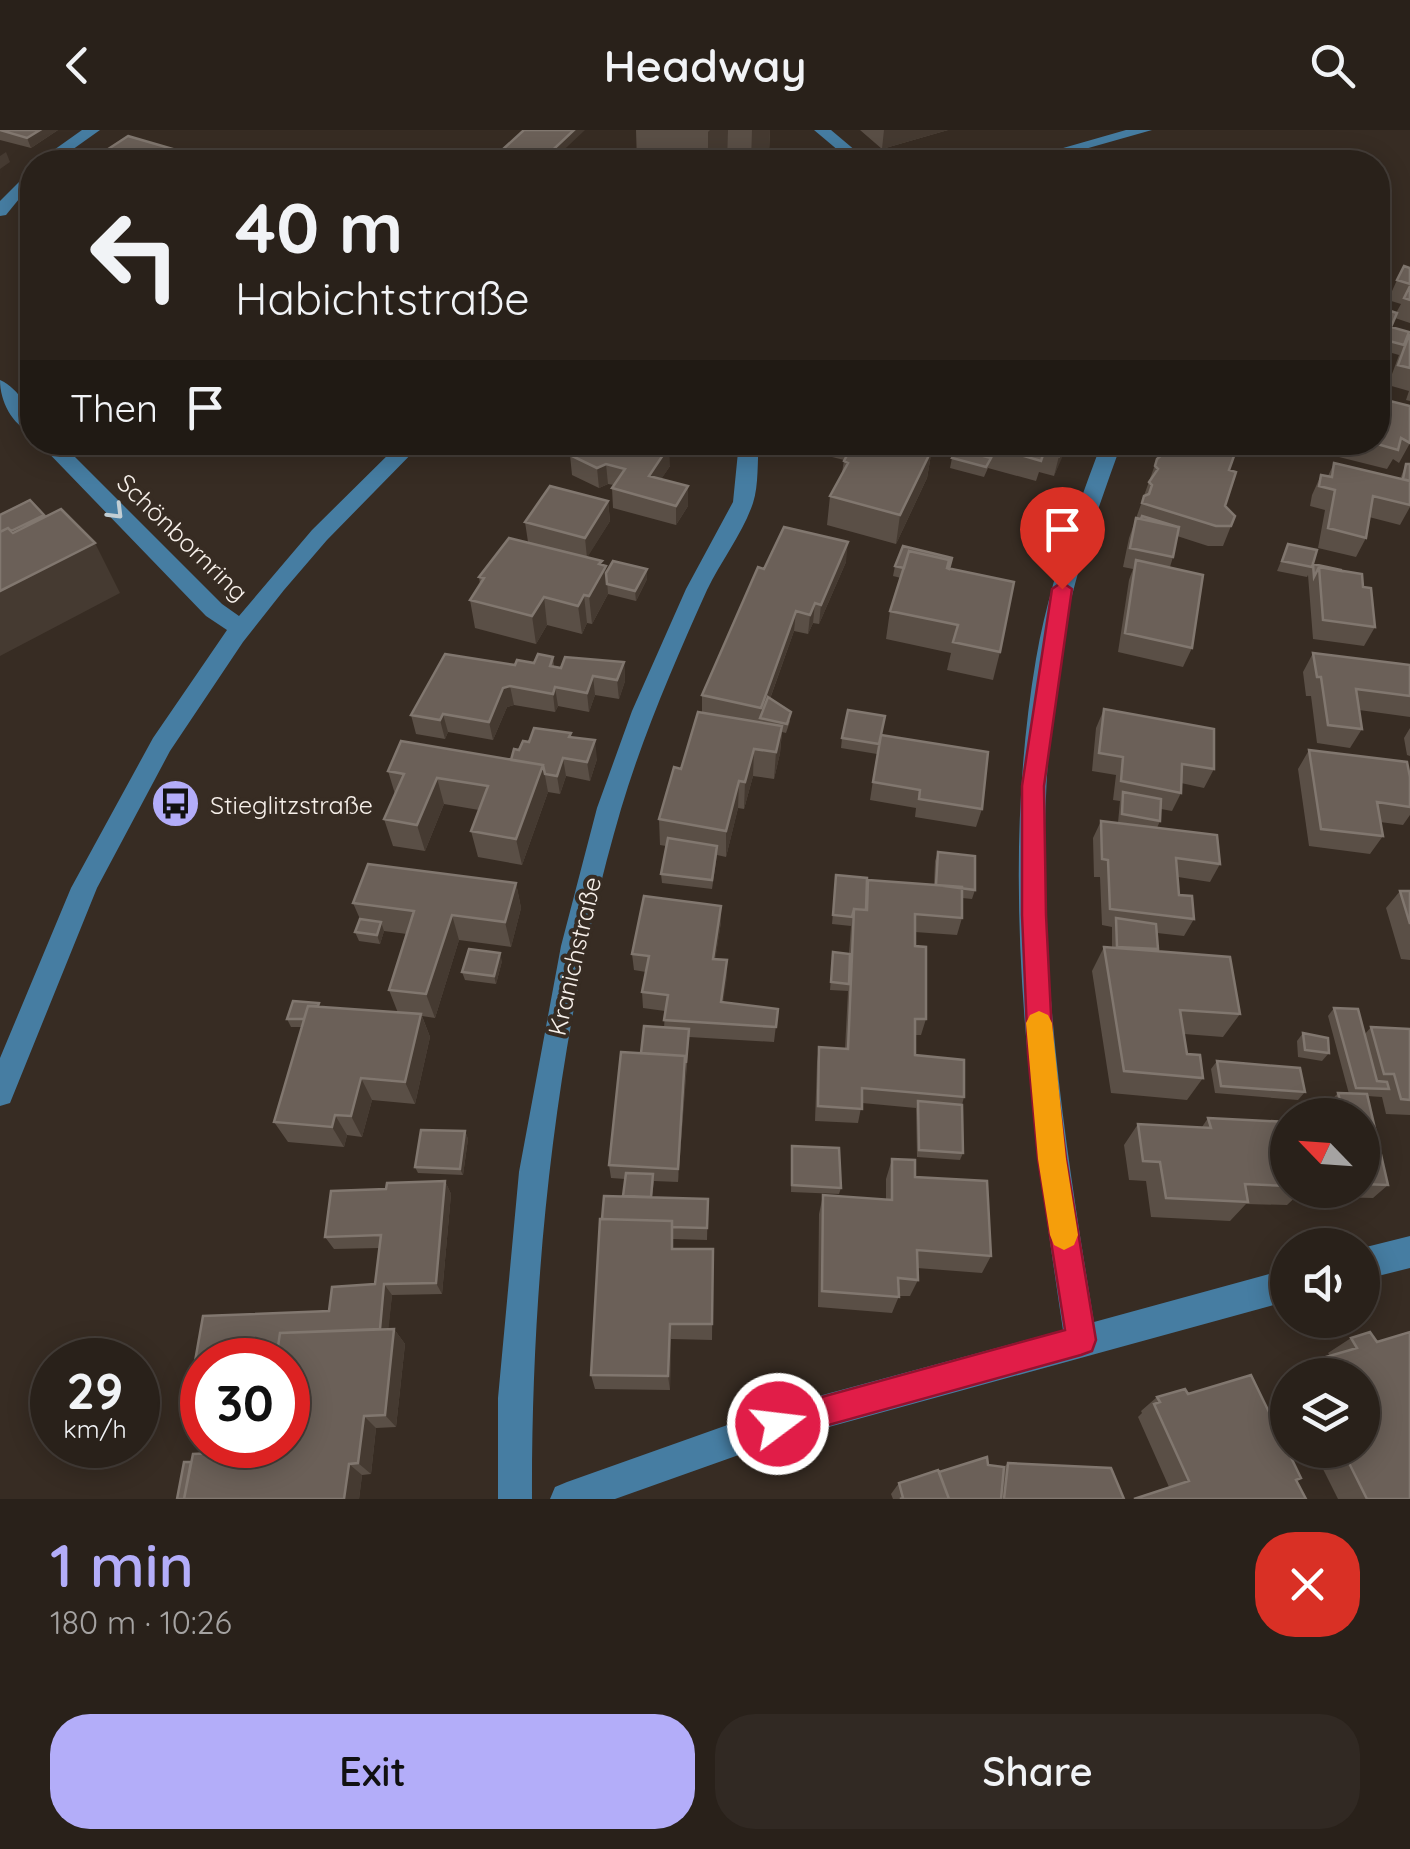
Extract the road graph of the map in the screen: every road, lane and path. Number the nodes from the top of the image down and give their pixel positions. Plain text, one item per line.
1 (92, 130) edge
2 (822, 130) edge
3 (1144, 130) edge
4 (63, 150) edge
5 (846, 150) edge
6 (1068, 150) edge
7 (20, 188) edge
8 (0, 211) edge
9 (0, 386) edge
10 (20, 412) edge
11 (61, 455) edge
12 (398, 455) edge
13 (748, 455) edge
14 (1107, 455) edge
15 (239, 628) junction
16 (0, 1093) edge
17 (1410, 1252) edge
18 (1380, 1260) edge
19 (1270, 1289) edge
20 (1081, 1340) junction
21 (515, 1499) edge
22 (567, 1499) edge

1 - 4 street
2 - 5 street
3 - 6 street
7 - 8 street
9 - 10 street
11 -> 15 street, Schönbornring
12 - 15 street
13 - 21 street, Kranichstraße
14 - 20 street
15 - 16 street
17 - 18 street
19 - 20 street
20 - 22 street

